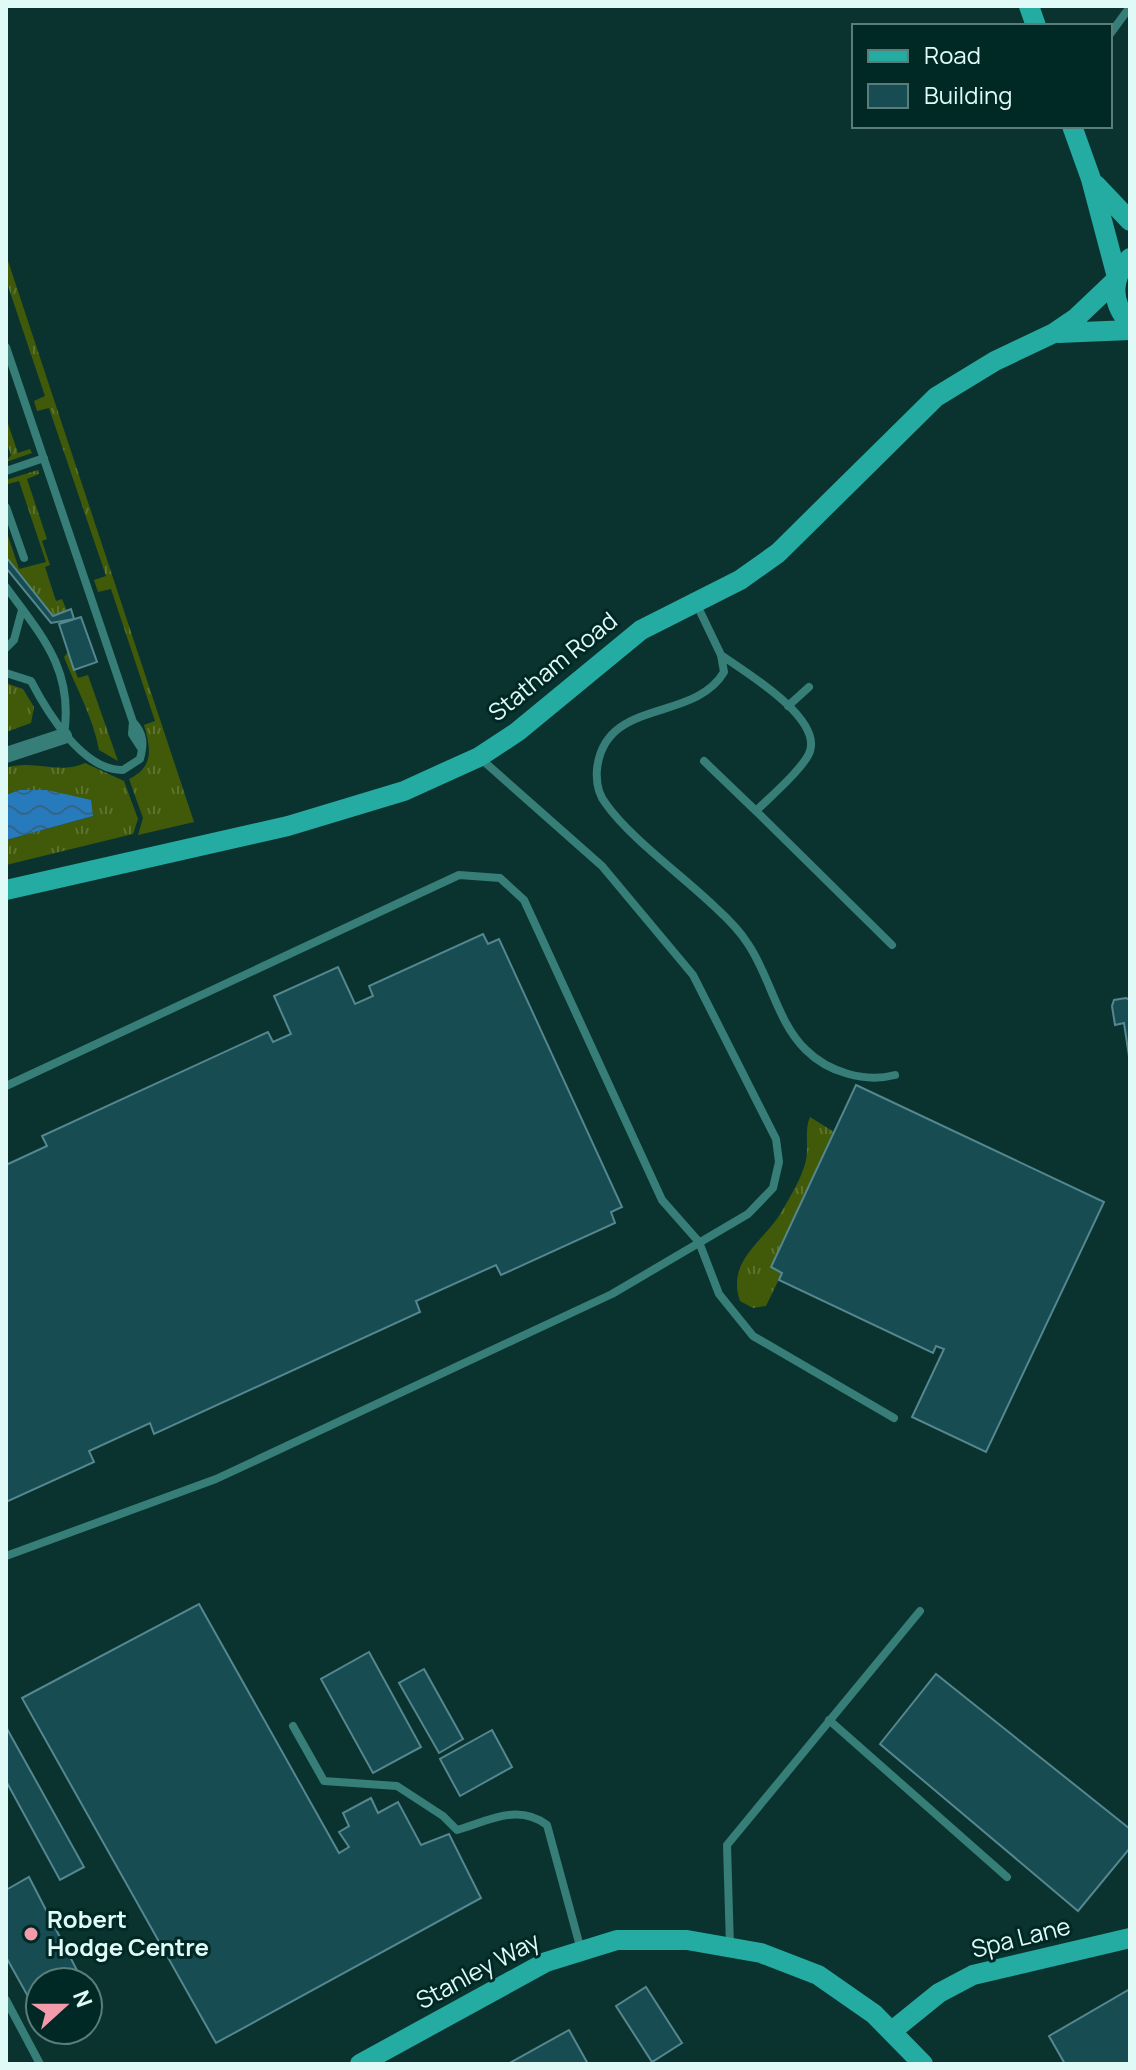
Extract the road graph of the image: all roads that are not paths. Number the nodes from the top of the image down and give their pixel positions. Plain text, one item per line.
1 (1130, 7) edge
2 (1112, 31) edge
3 (1073, 128) edge
4 (1091, 179) junction
5 (1130, 221) edge
6 (1130, 258) edge
7 (1116, 278) junction
8 (1130, 324) edge
9 (1130, 330) edge
10 (1054, 333) junction
11 (6, 347) edge
12 (44, 458) junction
13 (6, 471) edge
14 (6, 507) edge
15 (24, 558) dead end
16 (6, 587) edge
17 (696, 603) junction
18 (22, 610) junction
19 (6, 648) edge
20 (721, 655) junction
21 (6, 673) edge
22 (809, 687) dead end
23 (788, 706) junction
24 (64, 736) junction
25 (6, 755) edge
26 (479, 757) junction
27 (704, 761) dead end
28 (756, 811) junction
29 (6, 890) edge
30 (892, 945) dead end
31 (895, 1075) dead end
32 (6, 1086) edge
33 (699, 1242) junction
34 (894, 1418) dead end
35 (6, 1556) edge
36 (920, 1611) dead end
37 (829, 1720) junction
38 (293, 1726) dead end
39 (1007, 1877) dead end
40 (1130, 1938) edge
41 (730, 1947) junction
42 (582, 1951) junction
43 (6, 2000) edge
44 (892, 2031) junction
45 (40, 2064) edge
46 (360, 2064) edge
47 (923, 2064) edge

1 - 2 lane
3 - 4 street
4 - 5 street
4 - 7 street
6 - 7 street, Statham Road
7 - 8 street
7 - 10 street, Statham Road
9 - 10 street, Statham Road
10 - 17 street, Statham Road
11 - 12 lane
12 - 13 lane
12 - 24 lane
14 - 15 lane
16 - 18 lane
17 - 20 lane
17 - 26 street, Statham Road
18 - 19 lane
18 - 24 lane
20 - 23 lane
20 - 31 lane
21 - 24 lane
22 - 23 lane
23 - 28 lane
24 - 25 street
26 - 29 street, Statham Road
26 - 33 lane
27 - 28 lane
28 - 30 lane
32 - 33 lane
33 - 34 lane
33 - 35 lane
36 - 37 lane
37 - 39 lane
37 - 41 lane
38 - 42 lane
40 - 44 street, Spa Lane
41 - 42 street, Stanley Way
41 - 44 street, Stanley Way
42 - 46 street, Stanley Way
43 - 45 lane
44 - 47 street, Stanley Way

